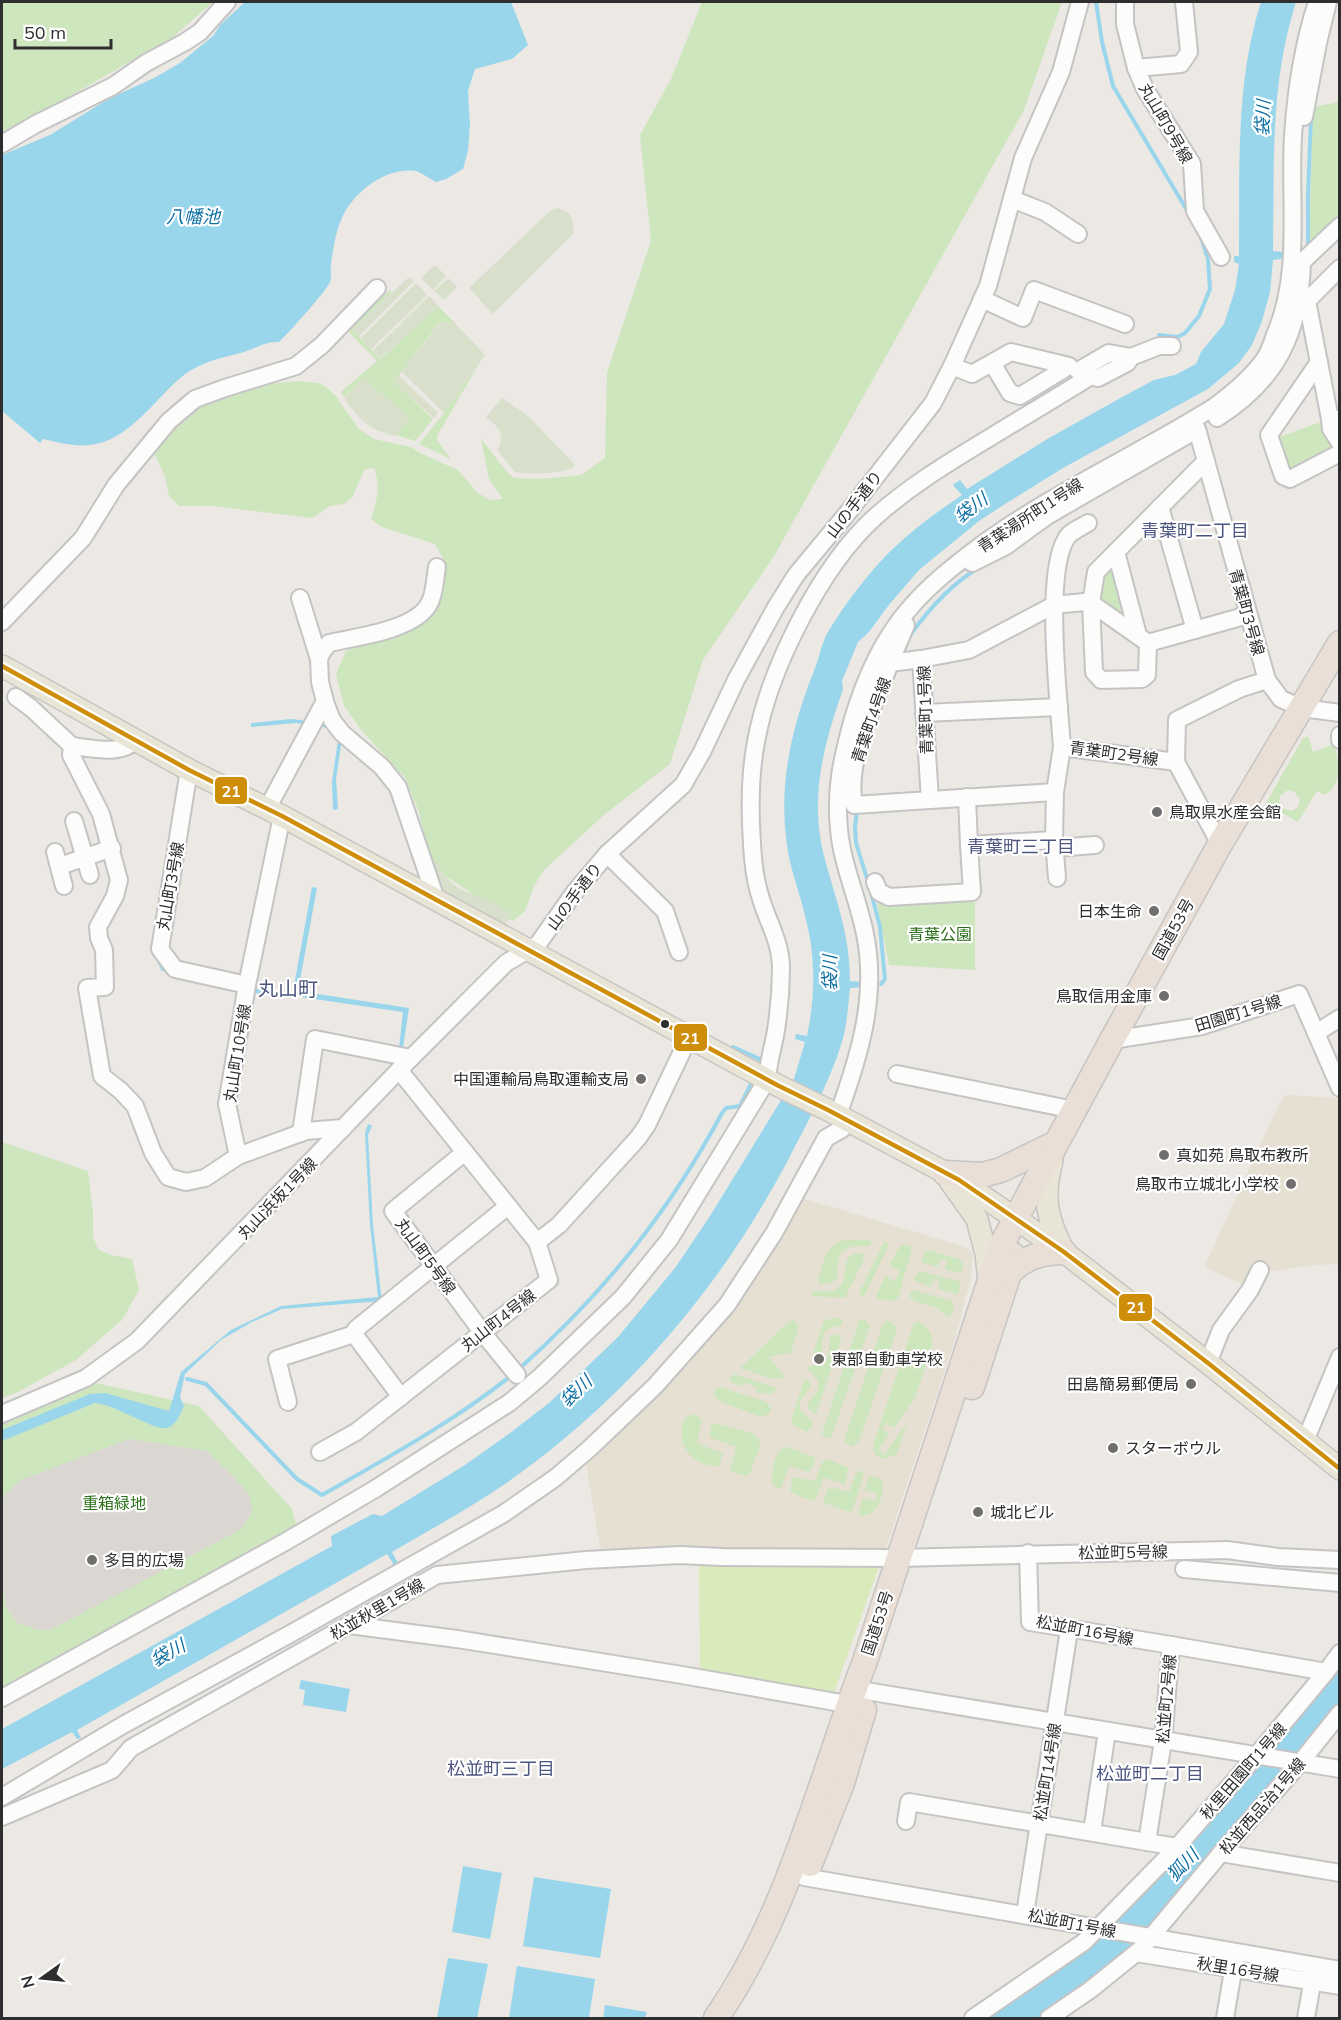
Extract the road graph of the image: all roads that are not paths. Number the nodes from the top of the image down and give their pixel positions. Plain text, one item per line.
1 (227, 2) edge
2 (1080, 2) edge
3 (1125, 2) edge
4 (1184, 2) edge
5 (1317, 2) edge
6 (1329, 2) edge
7 (1136, 68) junction
8 (2, 144) edge
9 (1293, 157) junction
10 (1293, 182) junction
11 (1012, 199) junction
12 (1340, 226) edge
13 (1078, 234) dead end
14 (1221, 256) dead end
15 (1302, 262) junction
16 (1340, 268) edge
17 (377, 288) dead end
18 (982, 300) junction
19 (1125, 324) dead end
20 (1172, 346) dead end
21 (1319, 362) junction
22 (992, 363) junction
23 (952, 366) junction
24 (1079, 371) junction
25 (1335, 419) edge
26 (1197, 429) junction
27 (1340, 443) edge
28 (1340, 453) edge
29 (1206, 461) junction
30 (1160, 507) junction
31 (1088, 523) dead end
32 (1116, 552) junction
33 (437, 567) dead end
34 (948, 570) junction
35 (300, 598) dead end
36 (1091, 603) junction
37 (913, 604) junction
38 (1054, 605) junction
39 (1248, 615) junction
40 (2, 622) edge
41 (1195, 630) junction
42 (1143, 639) junction
43 (1340, 643) edge
44 (320, 659) junction
45 (921, 659) junction
46 (890, 663) junction
47 (2, 666) edge
48 (1267, 680) junction
49 (866, 684) junction
50 (16, 697) dead end
51 (325, 701) junction
52 (1059, 707) junction
53 (1302, 708) junction
54 (924, 713) junction
55 (1340, 713) edge
56 (870, 715) junction
57 (1340, 735) edge
58 (135, 740) junction
59 (1340, 740) edge
60 (72, 746) junction
61 (1062, 747) junction
62 (1176, 762) junction
63 (189, 770) junction
64 (1055, 792) junction
65 (967, 797) junction
66 (930, 800) junction
67 (275, 812) junction
68 (74, 821) dead end
69 (1055, 844) junction
70 (1220, 844) junction
71 (969, 845) junction
72 (1095, 845) dead end
73 (112, 848) junction
74 (607, 854) junction
75 (84, 857) junction
76 (90, 875) dead end
77 (1057, 878) dead end
78 (875, 882) dead end
79 (64, 886) dead end
80 (437, 902) junction
81 (528, 950) junction
82 (680, 952) dead end
83 (247, 985) junction
84 (1340, 1018) edge
85 (1316, 1033) junction
86 (688, 1037) junction
87 (1112, 1040) junction
88 (411, 1058) junction
89 (399, 1070) junction
90 (897, 1074) dead end
91 (772, 1082) junction
92 (1340, 1088) edge
93 (1074, 1110) junction
94 (838, 1115) junction
95 (343, 1128) junction
96 (301, 1133) junction
97 (1056, 1143) junction
98 (465, 1152) junction
99 (238, 1156) junction
100 (945, 1173) junction
101 (508, 1206) junction
102 (1016, 1219) junction
103 (537, 1242) junction
104 (1064, 1252) junction
105 (434, 1266) junction
106 (1260, 1270) dead end
107 (999, 1277) junction
108 (483, 1332) junction
109 (354, 1334) junction
110 (1340, 1357) edge
111 (1208, 1363) junction
112 (517, 1375) dead end
113 (401, 1397) junction
114 (288, 1402) dead end
115 (2, 1414) edge
116 (1305, 1441) junction
117 (320, 1452) dead end
118 (1340, 1469) edge
119 (1227, 1550) junction
120 (1028, 1553) junction
121 (906, 1558) junction
122 (1340, 1560) edge
123 (1184, 1569) dead end
124 (1225, 1573) junction
125 (1340, 1583) edge
126 (349, 1625) junction
127 (1069, 1630) junction
128 (1171, 1646) junction
129 (1340, 1653) edge
130 (1326, 1672) junction
131 (2, 1698) edge
132 (859, 1698) junction
133 (1340, 1713) edge
134 (1054, 1722) junction
135 (1107, 1731) junction
136 (1163, 1741) junction
137 (1259, 1757) junction
138 (1298, 1763) junction
139 (1340, 1769) edge
140 (2, 1797) edge
141 (2, 1817) edge
142 (906, 1821) dead end
143 (1039, 1823) junction
144 (1092, 1832) junction
145 (1147, 1842) junction
146 (1178, 1847) junction
147 (1221, 1853) junction
148 (1340, 1873) edge
149 (804, 1877) junction
150 (786, 1904) junction
151 (1025, 1914) junction
152 (1099, 1929) junction
153 (1145, 1944) junction
154 (1235, 1960) junction
155 (1340, 1970) edge
156 (1314, 1974) junction
157 (1340, 1986) edge
158 (716, 2019) edge
159 (735, 2019) edge
160 (973, 2019) edge
161 (1050, 2019) edge
162 (1225, 2019) edge
163 (1306, 2019) edge

1 - 8 street
2 - 11 street, 山の手通り
3 - 7 street, 丸山町9号線
4 - 7 street
5 - 9 street, 青葉湯所町1号線
6 - 9 street
7 - 14 street, 丸山町9号線
9 - 10 street, 青葉湯所町1号線
10 - 15 street
10 - 34 street, 青葉湯所町1号線
11 - 13 street
11 - 18 street, 山の手通り
12 - 15 street
15 - 26 street
16 - 21 street
17 - 40 street
18 - 19 street
18 - 23 street, 山の手通り
20 - 24 street
21 - 25 street
21 - 28 street
22 - 23 street
22 - 24 street
22 - 24 street
23 - 74 street, 山の手通り
24 - 91 street
25 - 27 street
26 - 29 street, 青葉町3号線
26 - 34 street
29 - 30 street
29 - 39 street, 青葉町3号線
30 - 32 street
30 - 41 street
31 - 38 street, 青葉町2号線
32 - 36 street
32 - 42 street
33 - 44 street
34 - 37 street, 青葉湯所町1号線
35 - 44 street
36 - 38 street, 青葉町1号線
36 - 42 street
36 - 42 street
37 - 46 street
37 - 49 street, 青葉湯所町1号線
38 - 45 street, 青葉町1号線
38 - 52 street, 青葉町2号線
39 - 41 street
39 - 48 street, 青葉町3号線
41 - 42 street
43 - 53 highway, 国道53号
44 - 51 street
45 - 46 street, 青葉町4号線
45 - 54 street, 青葉町1号線
46 - 49 street
46 - 56 street, 青葉町4号線
47 - 58 main road
48 - 53 street, 青葉町3号線
48 - 62 street
49 - 56 street
49 - 94 street, 青葉湯所町1号線
50 - 60 street
51 - 67 street
51 - 80 street
52 - 54 street
52 - 61 street, 青葉町2号線
53 - 55 street
53 - 70 highway, 国道53号
54 - 66 street, 青葉町1号線
56 - 66 street, 青葉町4号線
57 - 59 street
58 - 60 street
58 - 63 main road
60 - 73 street
61 - 62 street, 青葉町2号線
61 - 64 street
62 - 70 street, 青葉町2号線
63 - 67 main road
63 - 83 street, 丸山町3号線
64 - 65 street
64 - 69 street
65 - 66 street
65 - 71 street
67 - 80 main road
67 - 83 street
68 - 75 street
69 - 71 street
69 - 72 street
69 - 77 street
70 - 87 highway, 国道53号
71 - 78 street
73 - 75 street
73 - 99 street
74 - 81 street, 山の手通り
74 - 82 street
75 - 76 street
75 - 79 street
80 - 81 main road
81 - 86 main road
81 - 88 street, 丸山浜坂1号線
83 - 99 street, 丸山町10号線
84 - 85 street
85 - 87 street, 田園町1号線
85 - 92 street, 田園町1号線
86 - 91 main road
86 - 103 street
87 - 93 highway, 国道53号
88 - 89 street, 丸山浜坂1号線
88 - 96 street
89 - 95 street, 丸山浜坂1号線
89 - 98 street, 丸山町4号線
90 - 93 street
91 - 94 main road
91 - 131 street
93 - 97 highway, 国道53号
94 - 100 main road
94 - 140 street
95 - 96 street
95 - 115 street, 丸山浜坂1号線
96 - 99 street
97 - 100 highway
97 - 102 highway, 国道53号
97 - 104 main road
98 - 101 street, 丸山町4号線
98 - 105 street, 丸山町5号線
100 - 102 main road
100 - 107 main road
101 - 103 street, 丸山町4号線
101 - 105 street
102 - 104 main road
102 - 107 highway, 国道53号
103 - 108 street, 丸山町4号線
104 - 107 highway
104 - 111 main road
105 - 108 street, 丸山町5号線
105 - 109 street
106 - 111 street
107 - 121 highway, 国道53号
108 - 112 street, 丸山町5号線
108 - 113 street, 丸山町4号線
109 - 113 street
109 - 114 street
110 - 116 street
111 - 116 main road
113 - 117 street, 丸山町4号線
116 - 118 main road
119 - 120 street, 松並町5号線
119 - 122 street, 松並町5号線
119 - 124 street
120 - 121 street, 松並町5号線
120 - 127 street, 松並町16号線
121 - 126 street, 松並秋里1号線
121 - 132 highway, 国道53号
123 - 124 street
124 - 125 street
126 - 132 street
126 - 141 street, 松並秋里1号線
127 - 128 street, 松並町16号線
127 - 134 street, 松並町14号線
128 - 130 street, 松並町2号線
128 - 136 street, 松並町2号線
129 - 130 street, 秋里田園町1号線
130 - 137 street, 秋里田園町1号線
132 - 134 street
132 - 149 highway, 国道53号
132 - 150 highway, 国道53号
133 - 138 street, 松並西品治1号線
134 - 135 street
134 - 143 street, 松並町14号線
135 - 136 street
135 - 144 street
136 - 137 street
136 - 145 street, 松並町2号線
137 - 138 street
137 - 146 street, 秋里田園町1号線
138 - 139 street
138 - 147 street, 松並西品治1号線
142 - 143 street
143 - 144 street
143 - 151 street, 松並町14号線
144 - 145 street
145 - 146 street
146 - 152 street, 秋里田園町1号線
147 - 148 street
147 - 153 street, 松並西品治1号線
149 - 150 highway, 国道53号
149 - 151 street, 松並町1号線
150 - 158 highway, 国道53号
150 - 159 highway, 国道53号
151 - 152 street, 松並町1号線
152 - 153 street, 松並町1号線
152 - 160 street, 秋里田園町1号線
153 - 154 street, 松並町1号線
153 - 161 street, 松並西品治1号線
154 - 156 street, 松並町1号線
154 - 162 street
155 - 156 street, 松並町1号線
156 - 157 street
156 - 163 street

